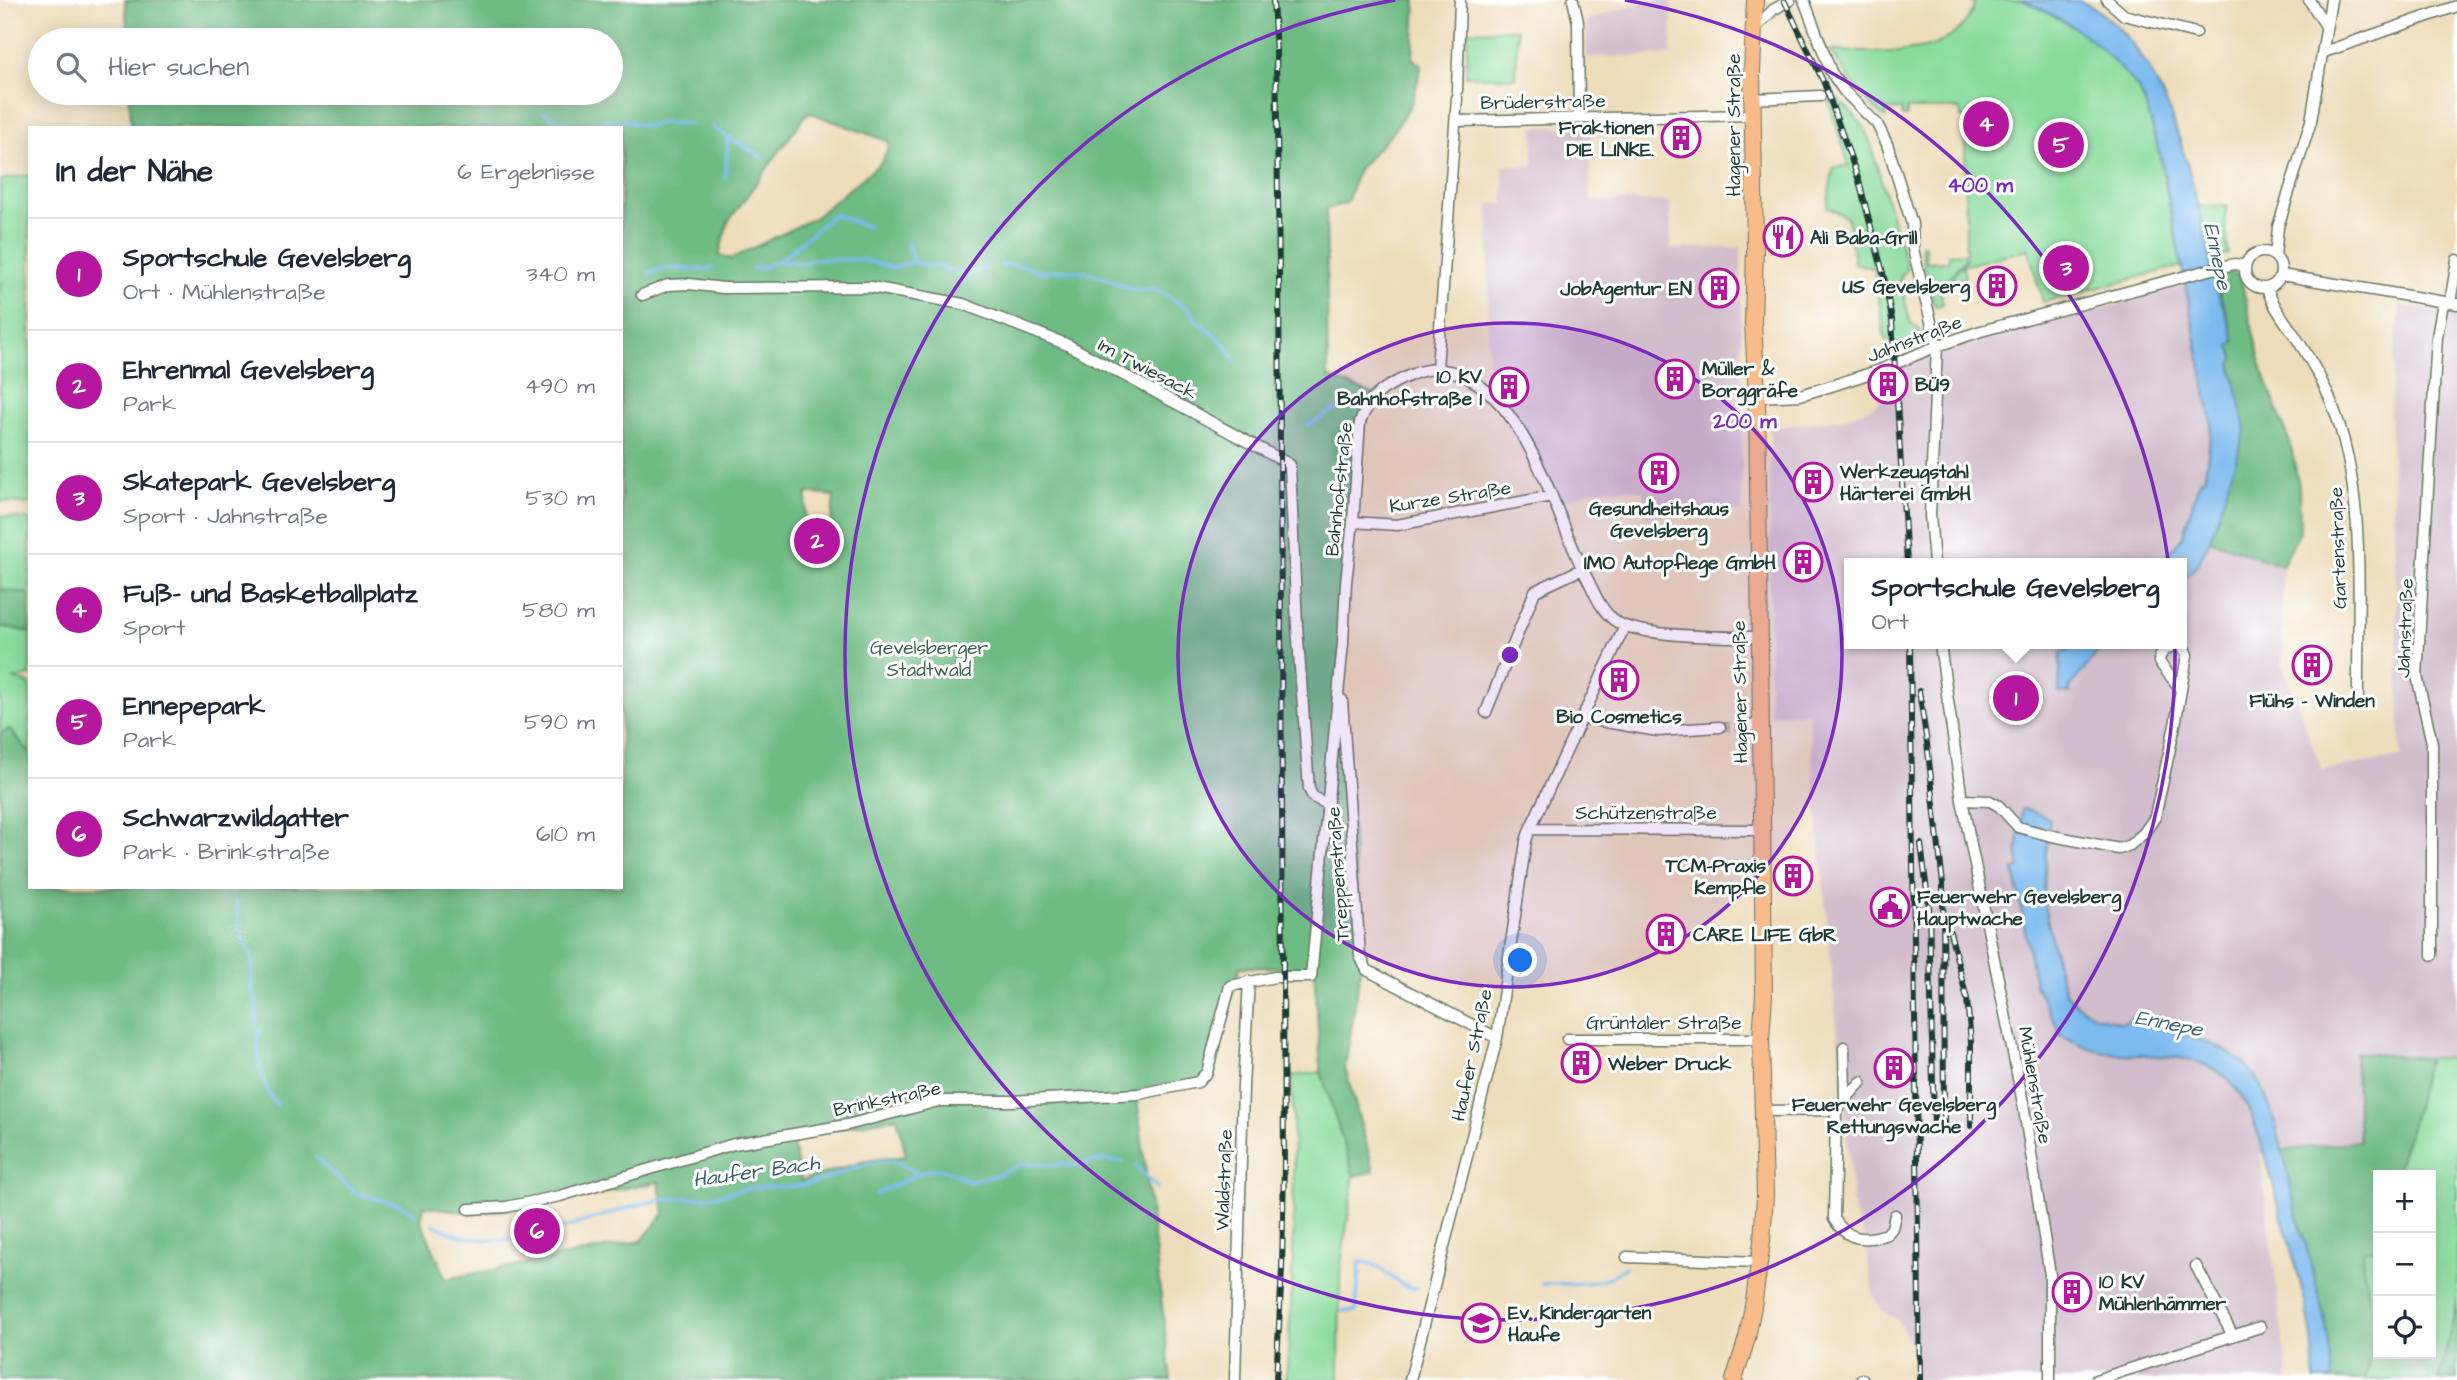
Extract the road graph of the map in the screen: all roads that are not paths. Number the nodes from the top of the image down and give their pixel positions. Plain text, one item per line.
1 (1460, 0) edge
2 (1573, 0) edge
3 (1755, 0) edge
4 (1804, 0) edge
5 (2107, 0) edge
6 (2309, 0) edge
7 (2331, 0) edge
8 (1788, 1) edge
9 (2457, 6) edge
10 (2326, 26) junction
11 (1754, 29) junction
12 (2196, 33) dead end
13 (2323, 52) junction
14 (1820, 96) dead end
15 (1752, 107) junction
16 (1579, 118) junction
17 (1457, 121) junction
18 (2278, 227) junction
19 (2259, 253) junction
20 (2275, 256) junction
21 (2457, 260) edge
22 (2245, 266) junction
23 (2281, 275) junction
24 (2267, 288) junction
25 (642, 295) dead end
26 (2450, 303) edge
27 (1937, 346) junction
28 (1437, 368) junction
29 (1756, 397) junction
30 (1552, 496) junction
31 (1353, 522) junction
32 (1934, 558) edge
33 (1582, 569) junction
34 (1624, 628) junction
35 (1759, 637) junction
36 (1941, 649) edge
37 (1340, 669) junction
38 (2180, 688) dead end
39 (2358, 700) dead end
40 (1486, 712) dead end
41 (1582, 719) junction
42 (1760, 725) junction
43 (1742, 726) tunnel mouth
44 (1720, 727) tunnel mouth
45 (1962, 800) junction
46 (1326, 804) junction
47 (1530, 829) junction
48 (1762, 830) junction
49 (2432, 955) dead end
50 (1249, 981) junction
51 (1497, 1038) junction
52 (1567, 1039) dead end
53 (1761, 1039) junction
54 (1844, 1047) dead end
55 (1861, 1082) dead end
56 (1845, 1100) junction
57 (1836, 1110) junction
58 (1763, 1111) junction
59 (469, 1209) dead end
60 (1895, 1215) dead end
61 (1627, 1256) dead end
62 (1759, 1262) junction
63 (2196, 1266) dead end
64 (2260, 1327) dead end
65 (2233, 1336) junction
66 (1235, 1380) edge
67 (1410, 1380) edge
68 (1734, 1380) edge
69 (2050, 1380) edge
70 (2096, 1380) edge

1 - 17 street
2 - 16 street
3 - 11 main road, Hagener Straße
4 - 27 street
5 - 12 street
6 - 10 street
7 - 10 street
8 - 11 street
9 - 13 street
10 - 13 street
11 - 15 main road, Hagener Straße
13 - 18 street
14 - 15 street, Brüderstraße
15 - 16 street, Brüderstraße
15 - 29 main road, Hagener Straße
16 - 17 street, Brüderstraße
17 - 28 street, Brüderstraße
18 - 19 street
18 - 20 street
19 - 20 street
19 - 22 street
20 - 23 street
21 - 26 street, Jahnstraße
22 - 24 street
22 - 27 street, Jahnstraße
23 - 24 street
23 - 26 street
24 - 39 street, Gartenstraße
25 - 46 street, Im Twiesack
26 - 49 street, Jahnstraße
27 - 29 street, Jahnstraße
27 - 32 street
28 - 30 street
28 - 31 street, Bahnhofstraße
29 - 35 main road, Hagener Straße
30 - 31 street, Kurze Straße
30 - 33 street
31 - 37 street, Bahnhofstraße
33 - 34 street
33 - 40 street
34 - 35 street
34 - 41 street, Haufer Straße
35 - 42 main road, Hagener Straße
36 - 45 street, Mühlenstraße
37 - 46 street, Bahnhofstraße
37 - 51 street, Treppenstraße
38 - 45 street
41 - 44 street
41 - 47 street, Haufer Straße
42 - 43 street
42 - 48 main road, Hagener Straße
45 - 69 street, Mühlenstraße
46 - 50 street, Bahnhofstraße
47 - 48 street, Schützenstraße
47 - 51 street, Haufer Straße
48 - 53 main road, Hagener Straße
50 - 59 street, Brinkstraße
50 - 66 street, Waldstraße
51 - 67 street, Haufer Straße
52 - 53 street, Grüntaler Straße
53 - 58 main road, Hagener Straße
54 - 56 street
55 - 56 street
56 - 57 street
57 - 58 street
57 - 60 street
58 - 62 main road, Hagener Straße
61 - 62 street
62 - 68 main road, Hagener Straße
63 - 65 street
64 - 65 street
65 - 70 street

